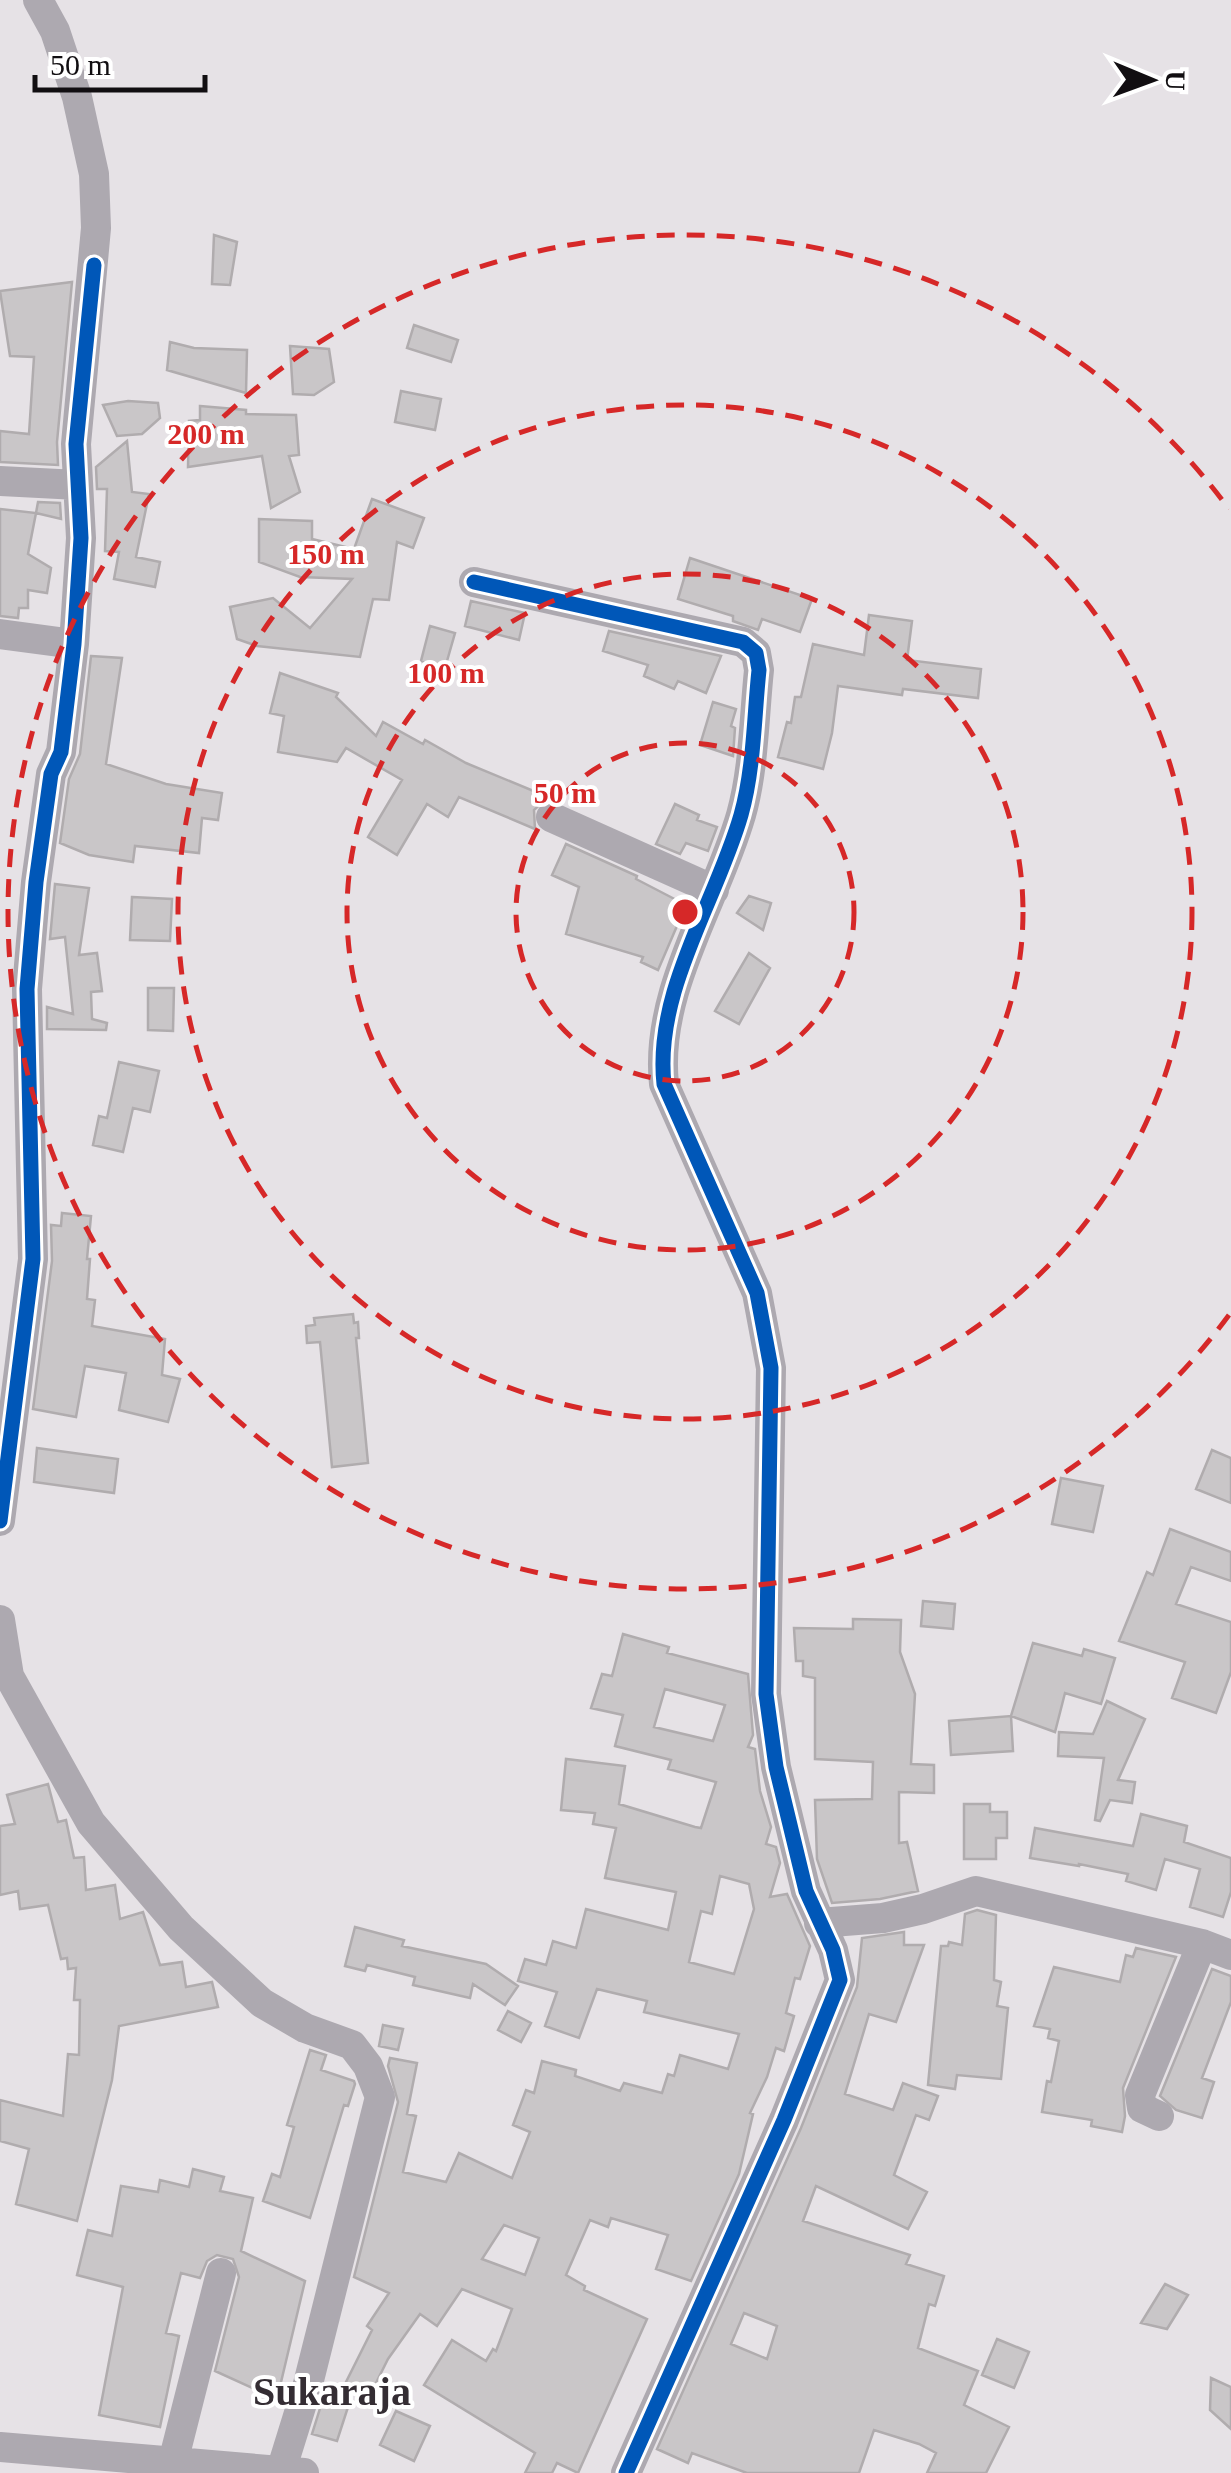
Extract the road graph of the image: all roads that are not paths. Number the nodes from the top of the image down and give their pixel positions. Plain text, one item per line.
1 (38, 0) edge
2 (0, 481) edge
3 (78, 485) junction
4 (474, 582) dead end
5 (0, 634) edge
6 (74, 644) junction
7 (551, 816) dead end
8 (714, 890) junction
9 (0, 1521) edge
10 (0, 1620) edge
11 (819, 1924) junction
12 (1202, 1944) junction
13 (1231, 1955) edge
14 (1159, 2116) dead end
15 (221, 2273) dead end
16 (0, 2446) edge
17 (174, 2462) junction
18 (293, 2472) edge
19 (626, 2473) edge

1 - 3 street
2 - 3 street
3 - 6 street
4 - 8 street
5 - 6 street
6 - 9 street
7 - 8 street
8 - 11 street
10 - 18 street
11 - 12 street
11 - 19 street
12 - 13 street
12 - 14 street
15 - 17 street
16 - 17 street
17 - 18 street

